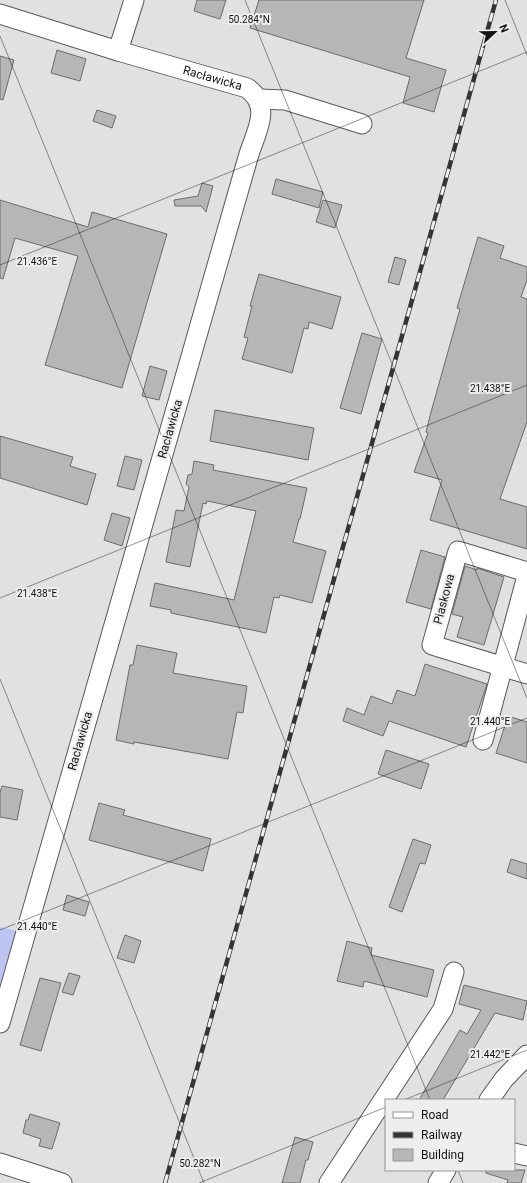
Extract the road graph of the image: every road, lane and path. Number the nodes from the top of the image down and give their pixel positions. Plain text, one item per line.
1 (134, 0) edge
2 (0, 14) edge
3 (118, 51) junction
4 (259, 100) junction
5 (362, 124) dead end
6 (527, 572) edge
7 (527, 576) edge
8 (504, 667) junction
9 (527, 674) edge
10 (483, 740) dead end
11 (454, 972) dead end
12 (0, 1023) edge
13 (527, 1055) edge
14 (490, 1099) edge
15 (515, 1153) edge
16 (527, 1156) edge
17 (0, 1163) edge
18 (445, 1171) edge
19 (62, 1183) edge
20 (329, 1183) edge
21 (438, 1183) edge

1 - 3 street
2 - 3 street, Racławicka
3 - 4 street, Racławicka
4 - 5 street
4 - 12 street, Racławicka
6 - 8 street, Piaskowa
7 - 8 street
8 - 9 street, Piaskowa
8 - 10 street
11 - 20 street
13 - 14 street
15 - 16 street
17 - 19 street
18 - 21 street

